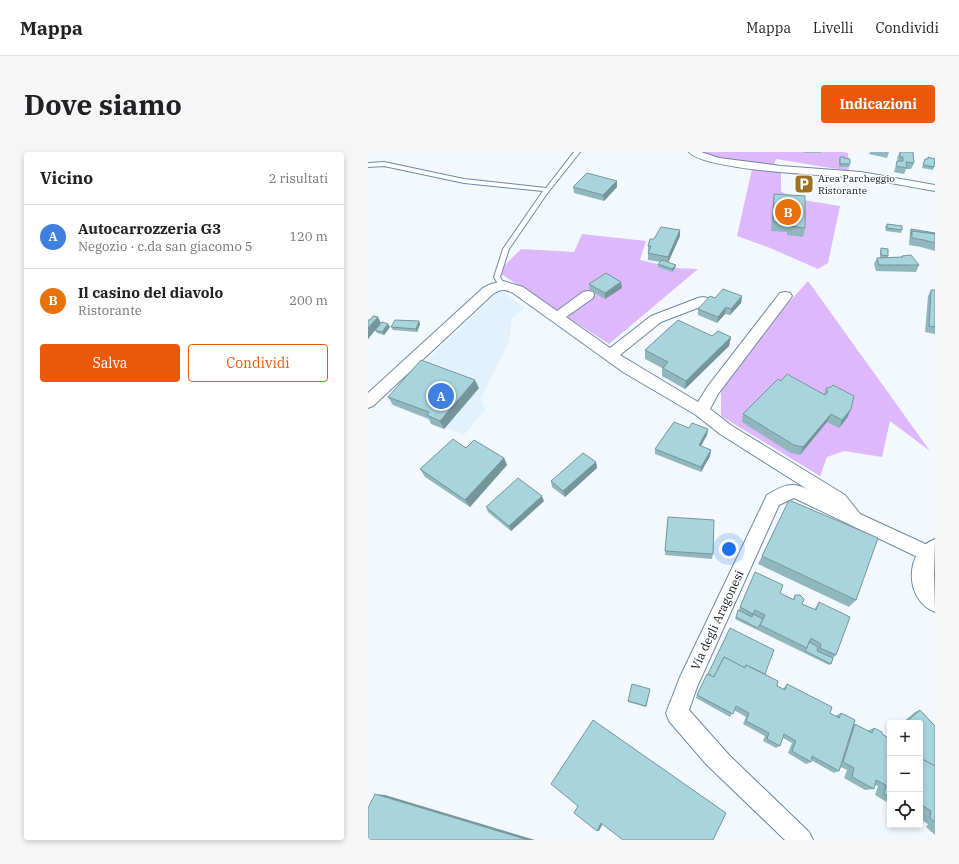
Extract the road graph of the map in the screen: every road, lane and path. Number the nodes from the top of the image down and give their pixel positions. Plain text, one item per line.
1 (577, 152) edge
2 (694, 152) edge
3 (368, 165) edge
4 (935, 188) edge
5 (548, 190) junction
6 (502, 285) junction
7 (588, 295) dead end
8 (785, 296) dead end
9 (703, 301) edge
10 (557, 317) junction
11 (611, 355) junction
12 (368, 402) edge
13 (701, 411) junction
14 (810, 468) dead end
15 (815, 486) junction
16 (855, 520) junction
17 (932, 551) edge
18 (934, 601) edge
19 (801, 840) edge

1 - 5 lane
2 - 4 street
3 - 5 lane
5 - 6 lane
6 - 10 street
6 - 12 street
7 - 10 street
8 - 13 street
9 - 11 street
10 - 11 street
11 - 13 street
13 - 15 street
14 - 15 street
15 - 16 street
16 - 17 street, Via degli Aragonesi
16 - 19 street, Via degli Aragonesi
17 - 18 street

